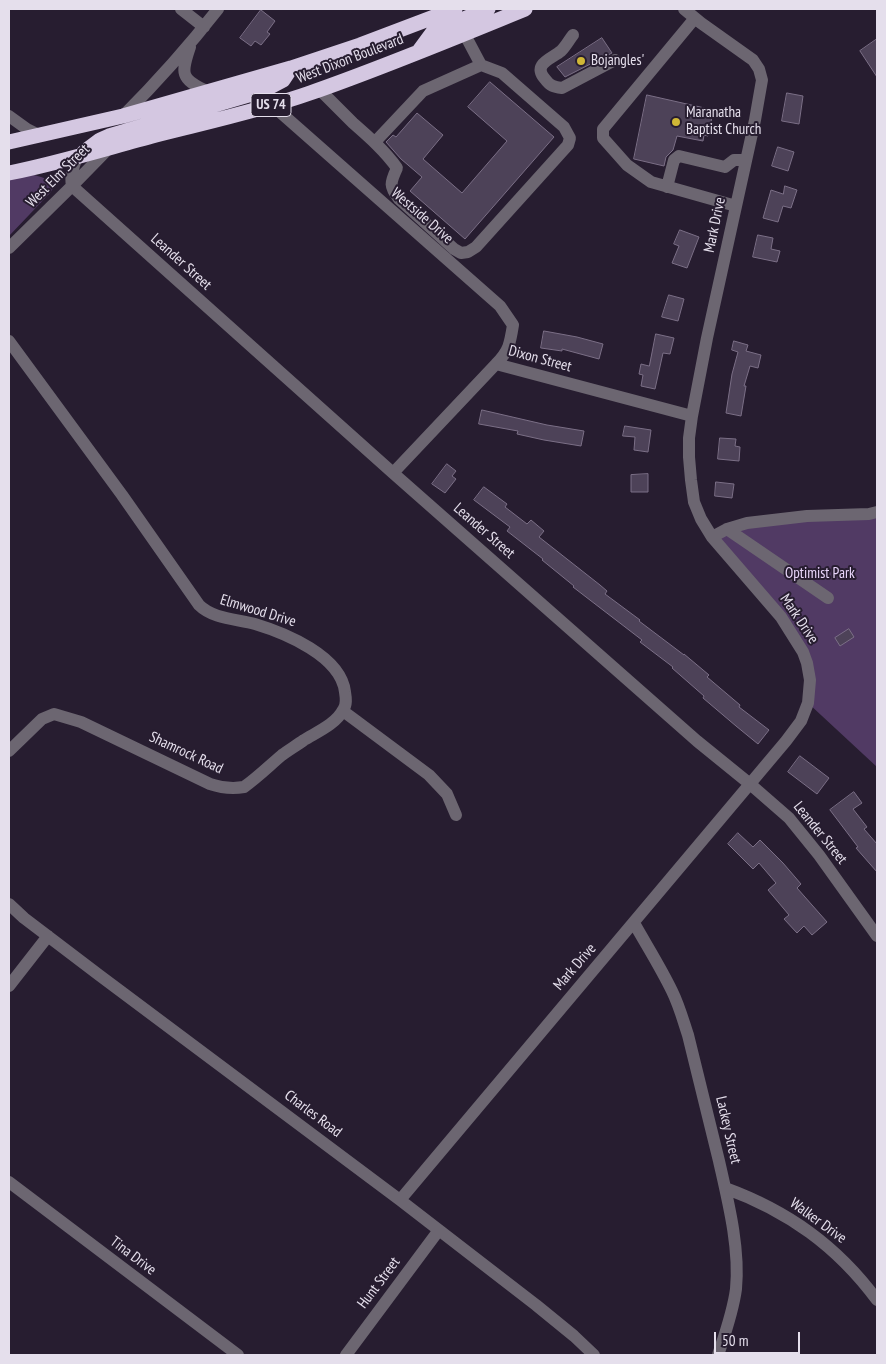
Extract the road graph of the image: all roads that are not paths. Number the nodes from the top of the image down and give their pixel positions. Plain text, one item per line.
1 (181, 9) edge
2 (218, 9) edge
3 (455, 9) edge
4 (488, 9) edge
5 (525, 9) edge
6 (684, 9) edge
7 (695, 18) junction
8 (204, 28) junction
9 (464, 33) junction
10 (573, 35) dead end
11 (193, 40) junction
12 (418, 52) junction
13 (615, 60) dead end
14 (481, 65) junction
15 (291, 68) junction
16 (320, 90) junction
17 (207, 92) junction
18 (272, 105) junction
19 (9, 116) edge
20 (123, 116) junction
21 (39, 135) junction
22 (9, 142) edge
23 (374, 142) junction
24 (109, 148) junction
25 (77, 158) junction
26 (746, 160) junction
27 (9, 173) edge
28 (72, 186) junction
29 (667, 187) junction
30 (736, 206) junction
31 (9, 248) edge
32 (461, 253) junction
33 (453, 264) junction
34 (9, 341) edge
35 (496, 364) junction
36 (692, 416) junction
37 (393, 473) junction
38 (877, 512) edge
39 (727, 530) junction
40 (712, 537) junction
41 (828, 598) dead end
42 (343, 711) junction
43 (9, 751) edge
44 (750, 784) junction
45 (456, 815) dead end
46 (9, 904) edge
47 (634, 923) junction
48 (48, 936) junction
49 (877, 936) edge
50 (9, 986) edge
51 (9, 1182) edge
52 (725, 1188) junction
53 (400, 1200) junction
54 (439, 1230) junction
55 (877, 1300) edge
56 (238, 1355) edge
57 (346, 1355) edge
58 (594, 1355) edge
59 (718, 1355) edge

1 - 8 street
2 - 8 street
3 - 15 highway, West Dixon Boulevard / US 74
4 - 12 highway
5 - 9 highway, West Dixon Boulevard / US 74
6 - 7 street, Mark Drive
7 - 26 street, Mark Drive
7 - 29 street
8 - 11 street
9 - 12 highway, West Dixon Boulevard / US 74
9 - 14 street
10 - 13 street
11 - 17 street
11 - 20 street
12 - 16 highway, West Dixon Boulevard / US 74
14 - 23 street
14 - 32 street
15 - 17 highway, West Dixon Boulevard / US 74
15 - 25 highway
16 - 18 highway, West Dixon Boulevard / US 74
16 - 23 street
17 - 20 highway, West Dixon Boulevard / US 74
18 - 24 highway, West Dixon Boulevard / US 74
18 - 33 street, Westside Drive
19 - 21 street
20 - 21 highway, West Dixon Boulevard / US 74
21 - 22 highway, West Dixon Boulevard / US 74
23 - 32 street
24 - 25 highway, West Dixon Boulevard / US 74
24 - 28 street, West Elm Street
25 - 27 highway, West Dixon Boulevard / US 74
25 - 28 street
26 - 29 street
26 - 30 street, Mark Drive
28 - 31 street, West Elm Street
28 - 37 street, Leander Street
29 - 30 street
30 - 36 street, Mark Drive
32 - 33 street
33 - 35 street, Westside Drive
34 - 42 street, Elmwood Drive
35 - 36 street, Dixon Street
35 - 37 street, Dixon Street
36 - 40 street, Mark Drive
37 - 44 street, Leander Street
38 - 39 street
39 - 40 street
39 - 41 street
40 - 44 street, Mark Drive
42 - 43 street, Shamrock Road
42 - 45 street
44 - 47 street, Mark Drive
44 - 49 street, Leander Street
46 - 48 street, Charles Road
47 - 52 street, Lackey Street
47 - 53 street, Mark Drive
48 - 50 street
48 - 53 street, Charles Road
51 - 56 street, Tina Drive
52 - 55 street, Walker Drive
52 - 59 street, Lackey Street
53 - 54 street, Charles Road
54 - 57 street, Hunt Street
54 - 58 street, Charles Road

